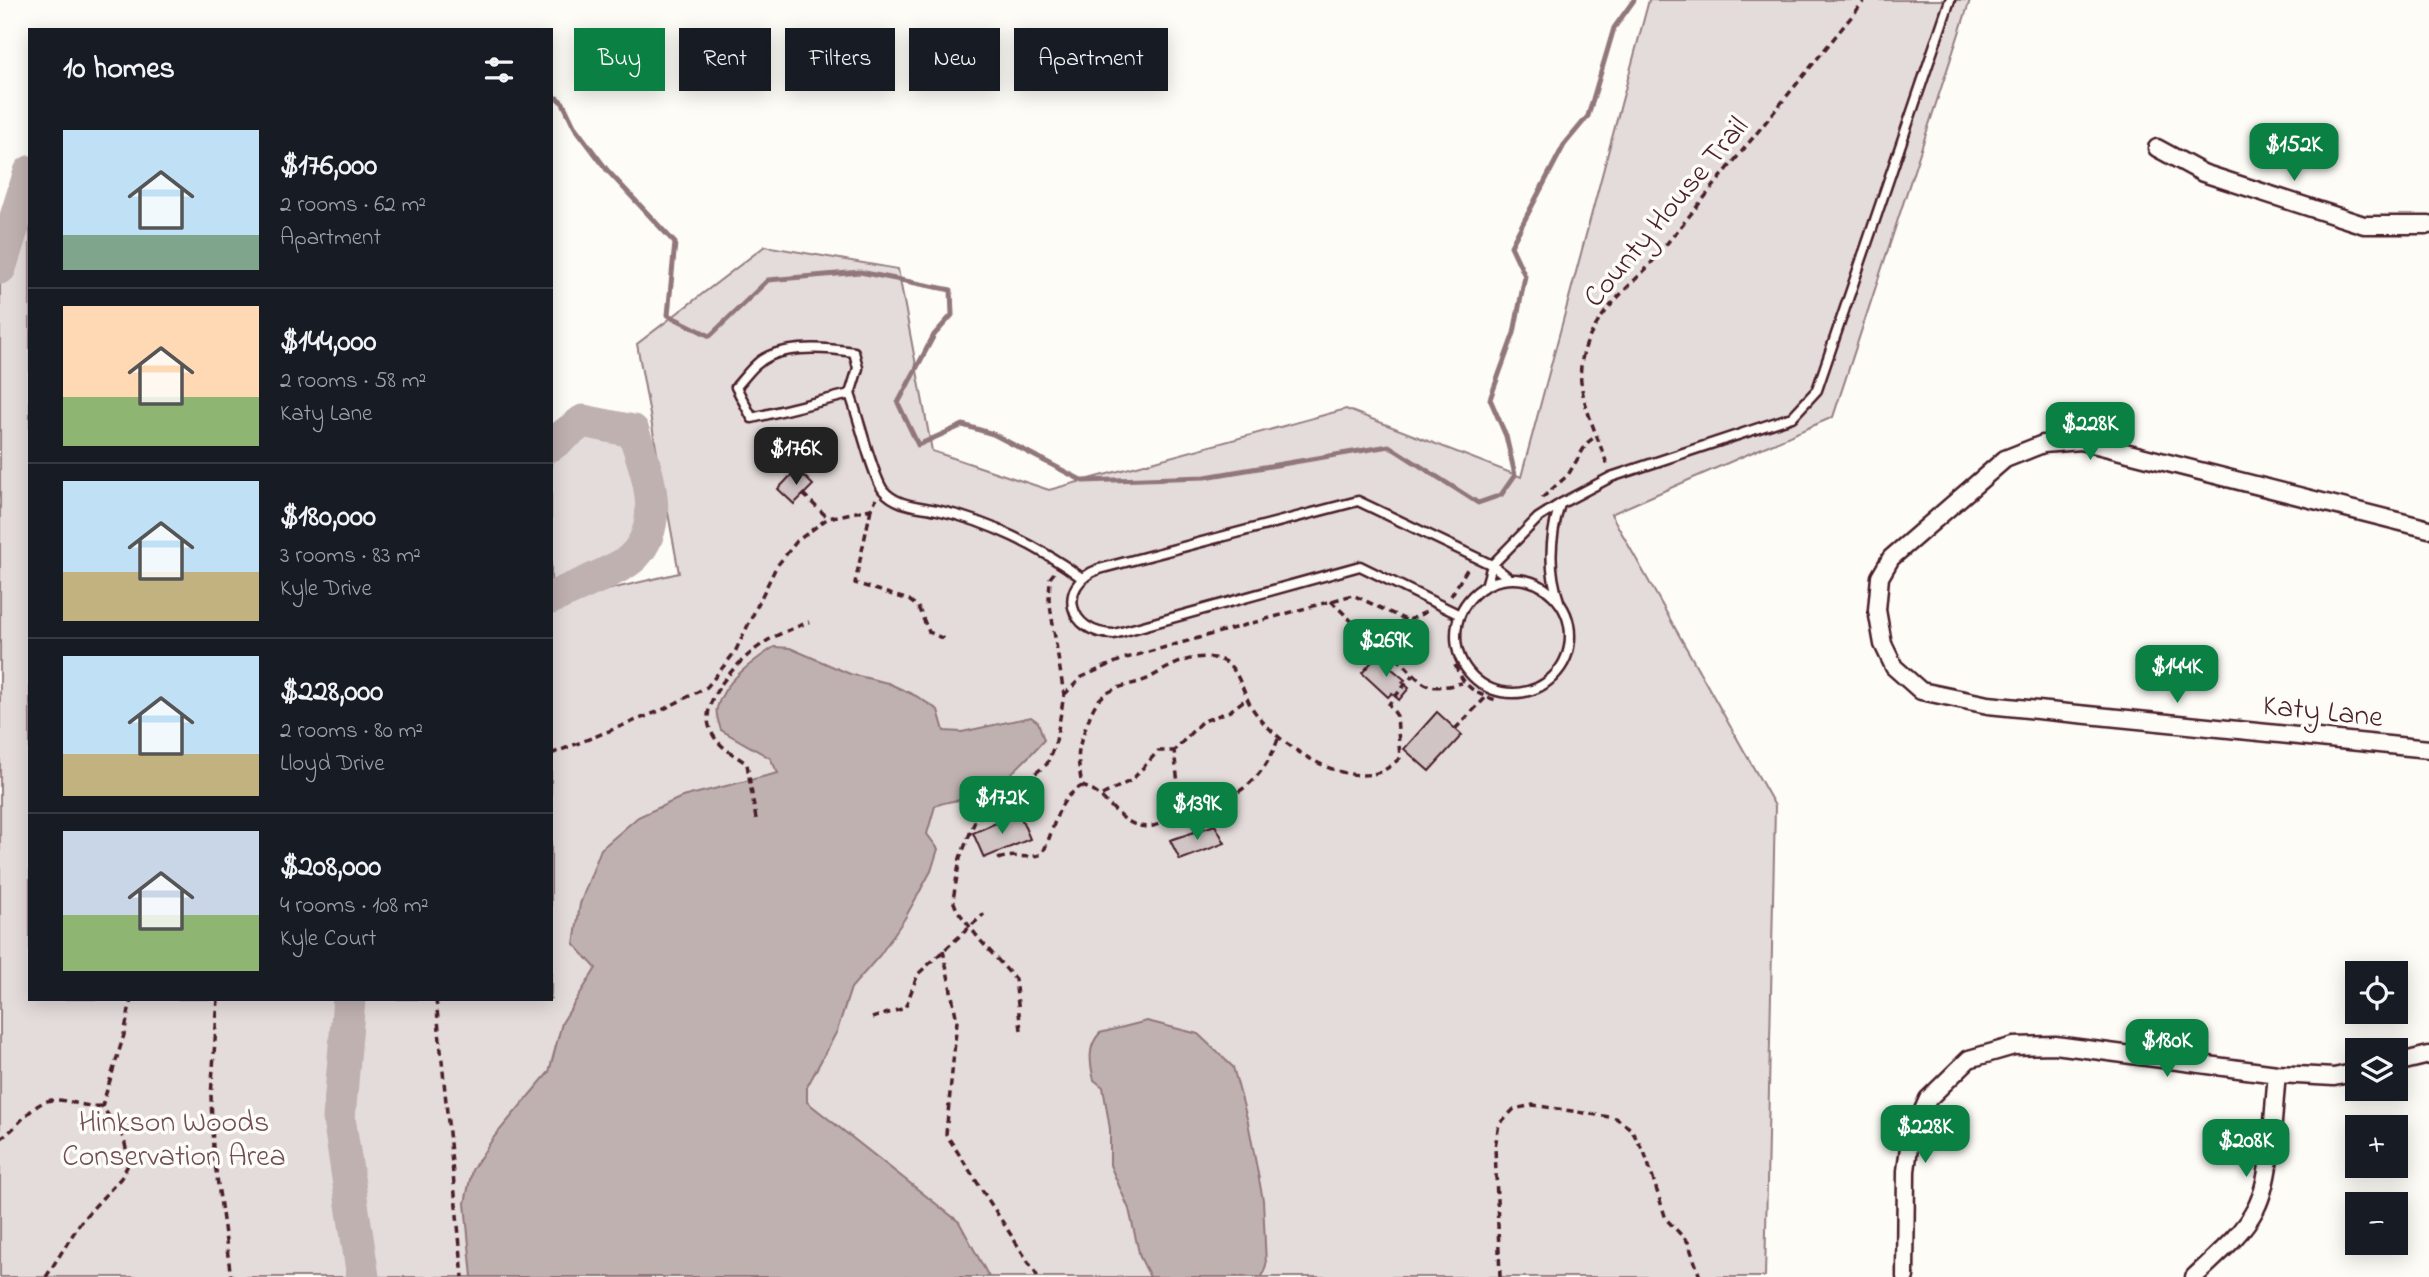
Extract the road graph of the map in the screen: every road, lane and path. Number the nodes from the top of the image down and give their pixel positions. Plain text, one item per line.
1 (1865, 0) edge
2 (1950, 0) edge
3 (2157, 148) dead end
4 (2429, 225) edge
5 (850, 394) junction
6 (1611, 477) junction
7 (881, 487) junction
8 (803, 495) dead end
9 (1560, 504) junction
10 (871, 509) junction
11 (828, 518) junction
12 (2429, 529) edge
13 (1061, 563) junction
14 (1492, 565) junction
15 (1082, 578) junction
16 (1510, 579) junction
17 (1486, 586) junction
18 (1331, 601) junction
19 (1560, 604) junction
20 (1460, 615) junction
21 (808, 622) dead end
22 (944, 639) dead end
23 (1394, 656) junction
24 (1455, 665) dead end
25 (1413, 676) junction
26 (1462, 683) junction
27 (1493, 690) junction
28 (1063, 695) junction
29 (1485, 697) junction
30 (1247, 699) junction
31 (1499, 701) dead end
32 (1455, 729) dead end
33 (1278, 739) junction
34 (2429, 749) edge
35 (1174, 751) junction
36 (553, 753) edge
37 (1082, 786) junction
38 (1102, 795) junction
39 (1193, 807) junction
40 (756, 819) dead end
41 (998, 859) dead end
42 (984, 914) dead end
43 (970, 926) junction
44 (943, 950) junction
45 (131, 1001) edge
46 (218, 1001) edge
47 (436, 1001) edge
48 (872, 1018) dead end
49 (1021, 1030) dead end
50 (2429, 1055) edge
51 (2408, 1060) edge
52 (2277, 1074) junction
53 (2345, 1075) edge
54 (102, 1106) junction
55 (0, 1139) edge
56 (46, 1277) edge
57 (231, 1277) edge
58 (463, 1277) edge
59 (1038, 1277) edge
60 (1500, 1277) edge
61 (1699, 1277) edge
62 (1905, 1277) edge
63 (2194, 1277) edge

1 - 6 path, County House Trail
2 - 6 lane
3 - 4 street
5 - 5 lane
5 - 7 lane
6 - 9 lane
7 - 10 path
7 - 13 lane
8 - 11 path
9 - 14 lane
9 - 19 lane
10 - 11 path
10 - 22 path
11 - 36 path
12 - 34 street, Katy Lane
13 - 15 lane
13 - 28 path
14 - 15 lane
14 - 16 lane
14 - 17 lane
15 - 20 lane
16 - 17 lane
16 - 19 lane
17 - 20 lane
18 - 23 path
18 - 23 path
18 - 28 path
19 - 27 lane
20 - 27 lane
21 - 40 path
23 - 25 path
24 - 26 path
25 - 26 path
25 - 33 path
26 - 29 path
27 - 29 path
28 - 43 path
29 - 31 path
29 - 32 path
30 - 33 path
30 - 35 path
30 - 37 path
33 - 39 path
35 - 38 path
35 - 39 path
37 - 38 path
37 - 41 path
38 - 39 path
42 - 43 path
43 - 44 path
43 - 49 path
44 - 48 path
44 - 59 path
45 - 54 path
46 - 57 path
47 - 58 path
50 - 51 street
52 - 53 street
52 - 62 street
52 - 63 street
54 - 55 path
54 - 56 path
60 - 61 path

